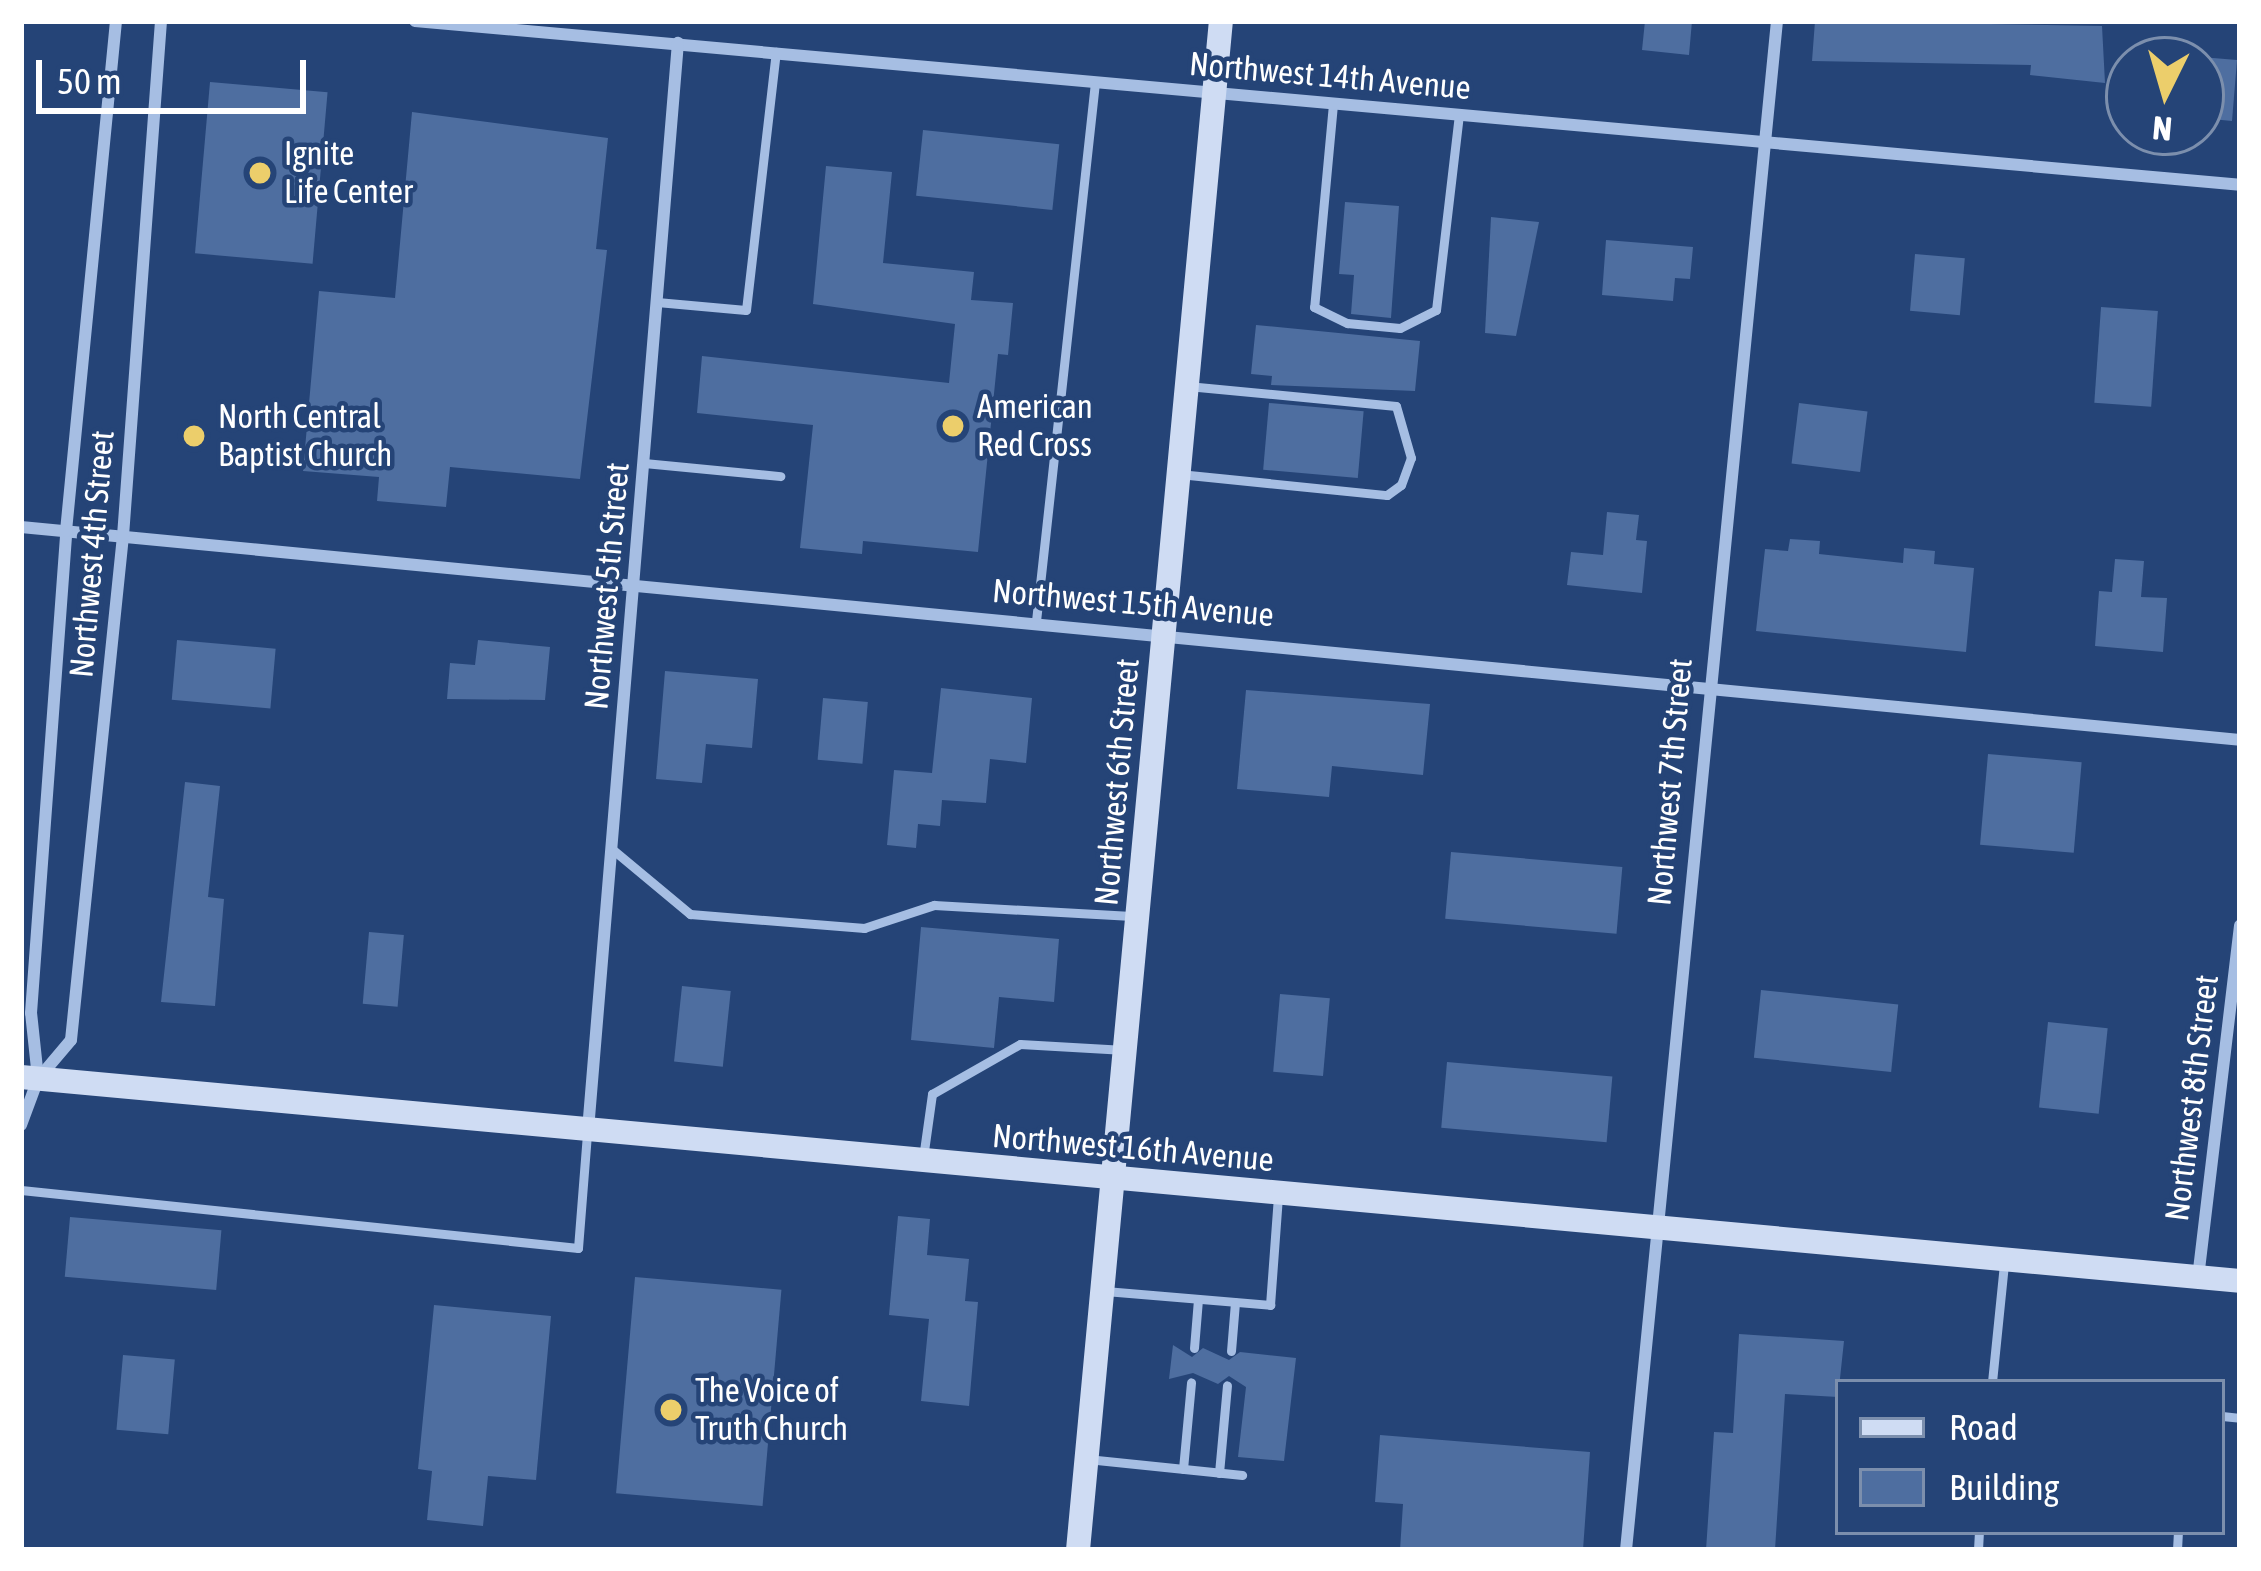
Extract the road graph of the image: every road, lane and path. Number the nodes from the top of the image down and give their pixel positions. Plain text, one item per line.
1 (116, 21) edge
2 (161, 21) edge
3 (416, 21) edge
4 (1221, 21) edge
5 (1778, 21) edge
6 (678, 43) junction
7 (776, 52) junction
8 (1095, 82) junction
9 (1214, 93) junction
10 (1333, 104) junction
11 (1459, 115) junction
12 (1766, 144) junction
13 (2240, 185) edge
14 (657, 302) junction
15 (1187, 386) junction
16 (644, 463) junction
17 (1179, 475) junction
18 (780, 476) dead end
19 (21, 527) edge
20 (66, 531) junction
21 (123, 536) junction
22 (635, 581) junction
23 (1036, 621) junction
24 (1164, 633) junction
25 (1706, 682) junction
26 (2240, 740) edge
27 (612, 849) junction
28 (1137, 916) junction
29 (2240, 925) edge
30 (1125, 1050) junction
31 (30, 1078) edge
32 (21, 1125) edge
33 (587, 1134) junction
34 (923, 1162) junction
35 (1113, 1179) junction
36 (21, 1190) edge
37 (1278, 1195) junction
38 (1653, 1231) junction
39 (2005, 1259) junction
40 (2198, 1277) junction
41 (2240, 1282) edge
42 (1102, 1291) junction
43 (1198, 1299) junction
44 (1235, 1302) junction
45 (1194, 1348) dead end
46 (1231, 1351) dead end
47 (1992, 1379) edge
48 (1191, 1382) dead end
49 (1227, 1385) dead end
50 (1087, 1459) junction
51 (1183, 1469) junction
52 (1219, 1473) junction
53 (1242, 1475) dead end
54 (1078, 1550) edge
55 (1626, 1550) edge

1 - 20 street, Northwest 4th Street
2 - 21 street, Northwest 4th Street
3 - 6 street, Northwest 14th Avenue
4 - 9 street, Northwest 6th Street
5 - 12 street, Northwest 7th Street
6 - 7 street, Northwest 14th Avenue
6 - 14 street, Northwest 5th Street
7 - 8 street, Northwest 14th Avenue
7 - 14 lane
8 - 9 street, Northwest 14th Avenue
8 - 23 lane
9 - 10 street, Northwest 14th Avenue
9 - 15 street, Northwest 6th Street
10 - 11 street, Northwest 14th Avenue
10 - 11 lane
11 - 12 street, Northwest 14th Avenue
12 - 13 street, Northwest 14th Avenue
12 - 25 street, Northwest 7th Street
14 - 16 street, Northwest 5th Street
15 - 17 street, Northwest 6th Street
15 - 17 lane
16 - 18 lane
16 - 22 street, Northwest 5th Street
17 - 24 street, Northwest 6th Street
19 - 20 street, Northwest 15th Avenue
20 - 21 street, Northwest 15th Avenue
20 - 31 street, Northwest 4th Street
21 - 22 street, Northwest 15th Avenue
21 - 31 street, Northwest 4th Street
22 - 23 street, Northwest 15th Avenue
22 - 27 street, Northwest 5th Street
23 - 24 street, Northwest 15th Avenue
24 - 25 street, Northwest 15th Avenue
24 - 28 street, Northwest 6th Street
25 - 26 street, Northwest 15th Avenue
25 - 38 street, Northwest 7th Street
27 - 28 lane
27 - 33 street, Northwest 5th Street
28 - 30 street, Northwest 6th Street
29 - 40 street, Northwest 8th Street
30 - 34 lane
30 - 35 street, Northwest 6th Street
31 - 32 street, Northwest 4th Street
31 - 33 street, Northwest 16th Avenue
33 - 34 street, Northwest 16th Avenue
33 - 36 lane
34 - 35 street, Northwest 16th Avenue
35 - 37 street, Northwest 16th Avenue
35 - 42 street, Northwest 6th Street
37 - 38 street, Northwest 16th Avenue
37 - 44 lane
38 - 39 street, Northwest 16th Avenue
38 - 55 street, Northwest 7th Street
39 - 40 street, Northwest 16th Avenue
39 - 47 lane
40 - 41 street, Northwest 16th Avenue
42 - 43 lane
42 - 50 street, Northwest 6th Street
43 - 44 lane
43 - 45 lane
44 - 46 lane
48 - 51 lane
49 - 52 lane
50 - 51 lane
50 - 54 street, Northwest 6th Street
51 - 52 lane
52 - 53 lane

